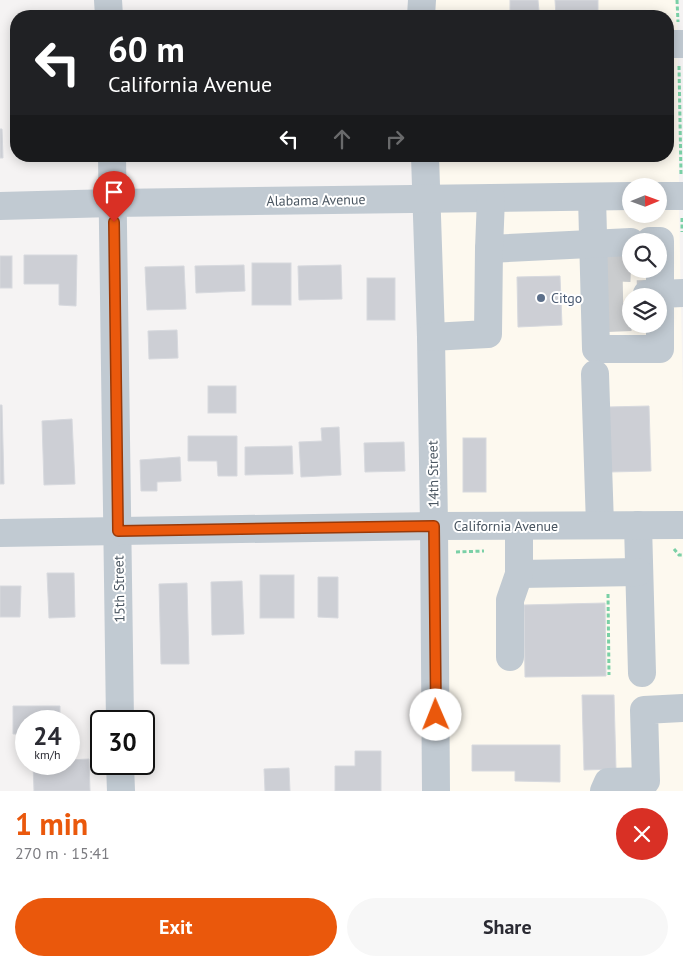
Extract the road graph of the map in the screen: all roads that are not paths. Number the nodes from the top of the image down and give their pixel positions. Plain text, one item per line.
1 (112, 162) edge
2 (425, 162) edge
3 (622, 196) edge
4 (592, 197) junction
5 (491, 198) junction
6 (426, 199) junction
7 (113, 203) junction
8 (0, 206) edge
9 (622, 247) tunnel mouth
10 (489, 250) junction
11 (598, 259) junction
12 (660, 333) edge
13 (431, 337) junction
14 (595, 374) dead end
15 (600, 525) junction
16 (638, 525) junction
17 (683, 525) edge
18 (434, 526) junction
19 (118, 531) junction
20 (0, 534) edge
21 (519, 550) junction
22 (638, 572) junction
23 (510, 656) dead end
24 (642, 673) dead end
25 (683, 708) edge
26 (120, 710) edge
27 (120, 775) edge
28 (121, 791) edge
29 (436, 791) edge
30 (604, 791) edge

1 - 7 street, 15th Street
2 - 6 street, 14th Street
3 - 4 street, Alabama Avenue
4 - 5 street, Alabama Avenue
4 - 11 street
5 - 6 street, Alabama Avenue
5 - 10 street
6 - 7 street, Alabama Avenue
6 - 13 street, 14th Street
7 - 8 street, Alabama Avenue
7 - 19 street, 15th Street
9 - 11 street
10 - 11 street
10 - 13 street
11 - 12 street
13 - 18 street, 14th Street
14 - 15 street
15 - 16 street, California Avenue
15 - 21 street, California Avenue
16 - 17 street, California Avenue
16 - 22 street
18 - 19 street, California Avenue
18 - 21 street, California Avenue
18 - 29 street, 14th Street
19 - 20 street, California Avenue
19 - 26 street, 15th Street
21 - 22 street
21 - 23 street
22 - 24 street
25 - 30 street
27 - 28 street

